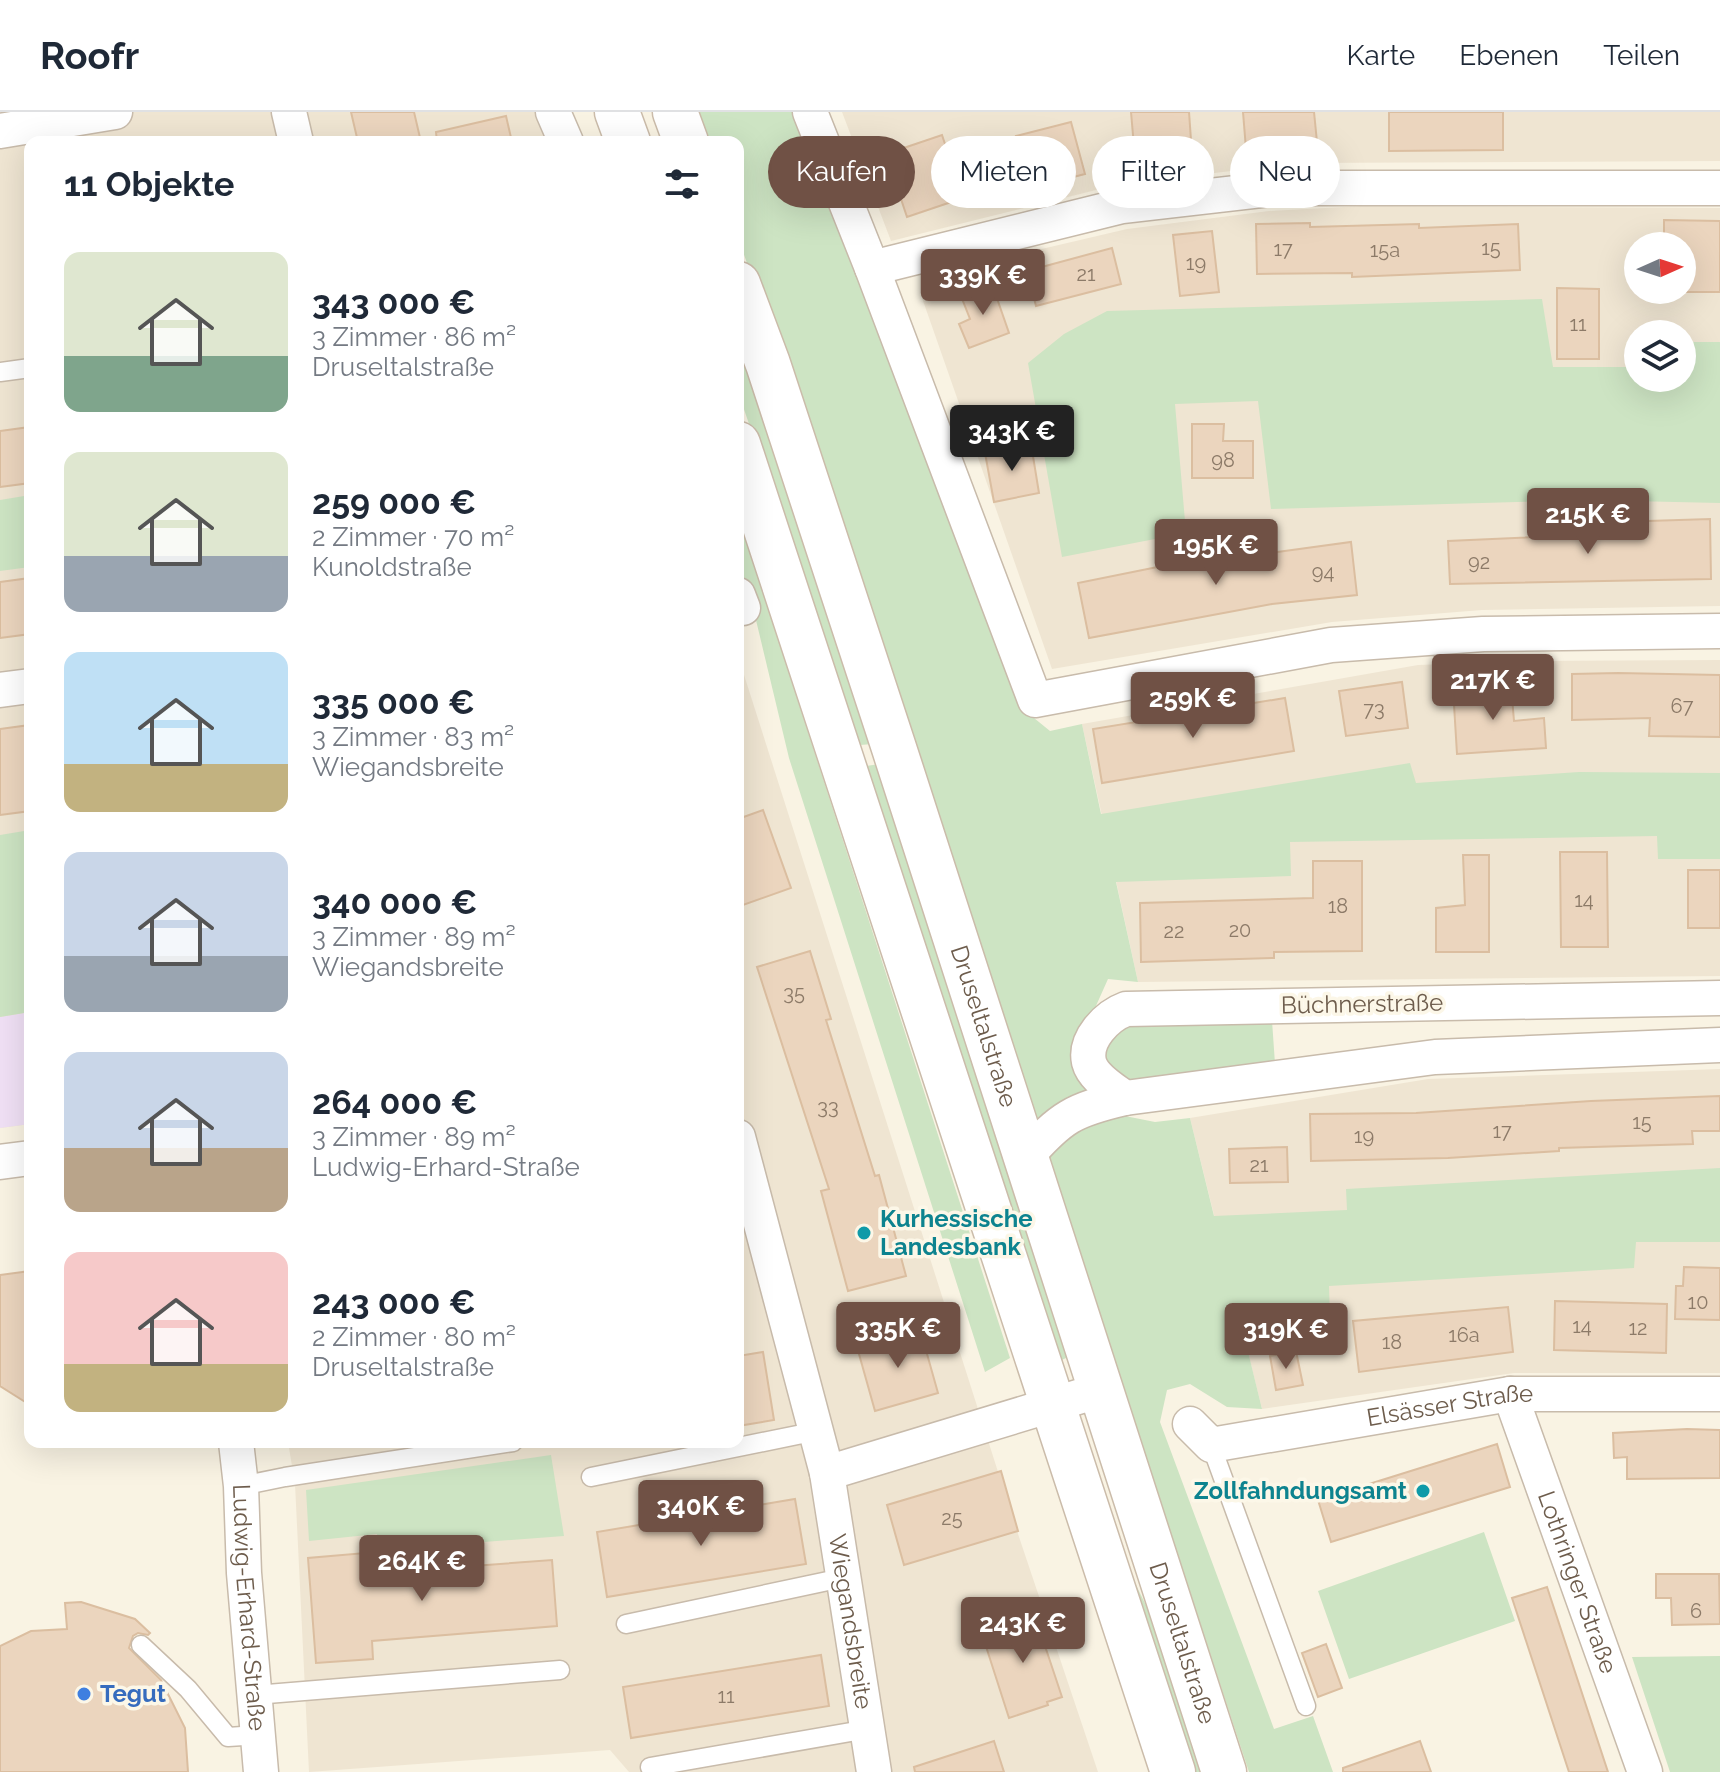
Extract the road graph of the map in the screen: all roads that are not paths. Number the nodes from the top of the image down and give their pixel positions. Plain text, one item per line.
1 (115, 112) edge
2 (289, 112) edge
3 (553, 112) edge
4 (617, 112) edge
5 (675, 112) edge
6 (810, 112) edge
7 (0, 131) edge
8 (295, 136) edge
9 (563, 136) edge
10 (626, 136) edge
11 (684, 136) edge
12 (1720, 188) edge
13 (872, 268) junction
14 (744, 301) edge
15 (24, 369) edge
16 (0, 372) edge
17 (744, 462) edge
18 (1720, 631) edge
19 (24, 687) edge
20 (0, 690) edge
21 (1720, 998) edge
22 (1720, 1045) edge
23 (1125, 1098) junction
24 (1026, 1157) junction
25 (24, 1159) edge
26 (744, 1159) edge
27 (0, 1162) edge
28 (1101, 1390) junction
29 (1510, 1394) junction
30 (1720, 1394) edge
31 (1052, 1405) junction
32 (817, 1431) junction
33 (1201, 1435) joint
34 (744, 1446) edge
35 (237, 1448) edge
36 (474, 1448) edge
37 (733, 1448) edge
38 (827, 1473) junction
39 (591, 1477) dead end
40 (241, 1486) junction
41 (842, 1578) junction
42 (626, 1624) dead end
43 (141, 1645) dead end
44 (560, 1670) dead end
45 (255, 1695) junction
46 (1306, 1706) dead end
47 (868, 1729) junction
48 (258, 1735) junction
49 (650, 1767) dead end
50 (261, 1772) edge
51 (874, 1772) edge
52 (1173, 1772) edge
53 (1224, 1772) edge
54 (1645, 1772) edge

1 - 7 street
2 - 8 street
3 - 9 street
4 - 10 main road
5 - 11 main road
6 - 13 street
12 - 13 street
13 - 18 street
14 - 24 main road, Druseltalstraße
15 - 16 lane
17 - 31 main road, Druseltalstraße
19 - 20 street
21 - 23 street, Büchnerstraße
22 - 23 street
23 - 24 street
24 - 28 main road, Druseltalstraße
25 - 27 street
26 - 32 street, Wiegandsbreite
28 - 31 street
28 - 53 main road, Druseltalstraße
29 - 30 street, Elsässer Straße
29 - 33 street, Elsässer Straße
29 - 54 street, Lothringer Straße
31 - 38 street
31 - 52 main road, Druseltalstraße
32 - 34 lane
32 - 38 street, Wiegandsbreite
33 - 46 lane
35 - 40 street, Ludwig-Erhard-Straße
36 - 40 lane
37 - 39 lane
38 - 41 street, Wiegandsbreite
40 - 45 street, Ludwig-Erhard-Straße
41 - 42 lane
41 - 47 street, Wiegandsbreite
43 - 48 lane
44 - 45 lane
45 - 48 street, Ludwig-Erhard-Straße
47 - 49 lane
47 - 51 street, Wiegandsbreite
48 - 50 street, Ludwig-Erhard-Straße

